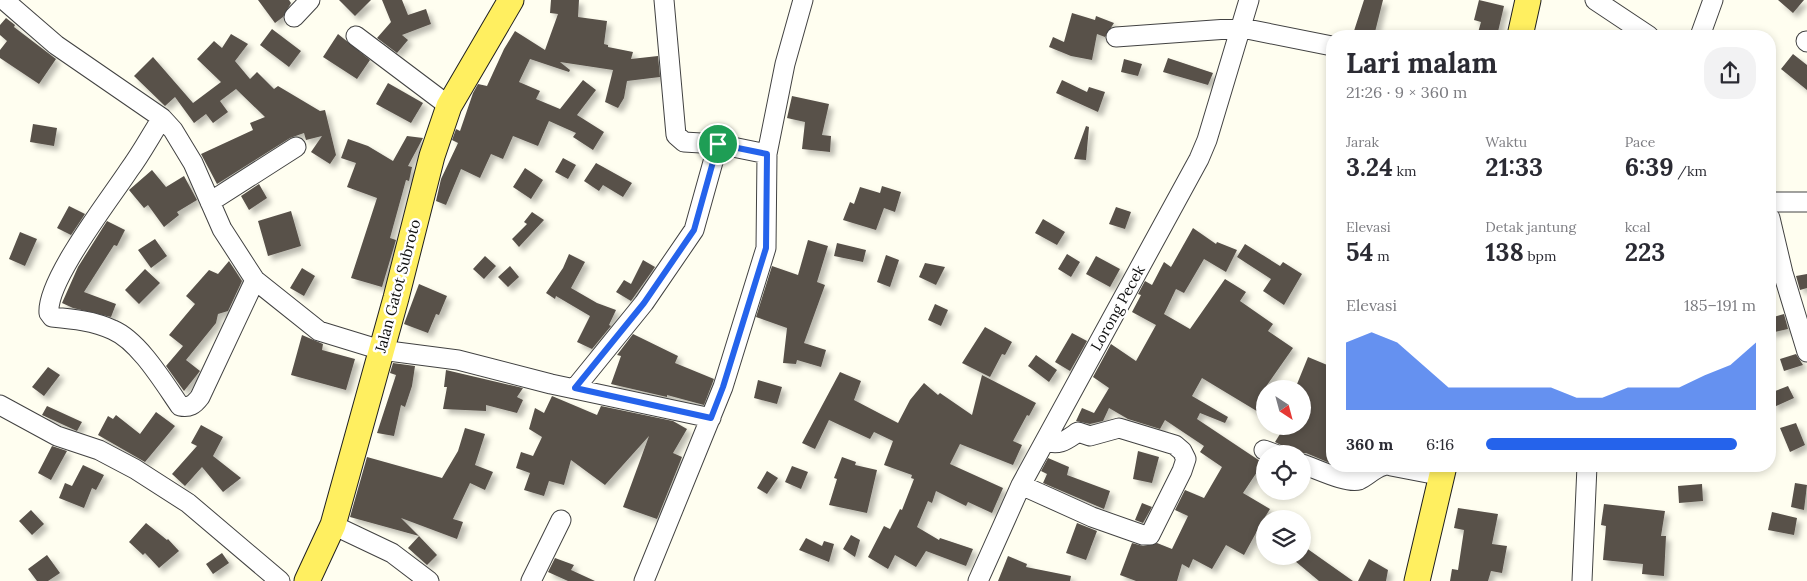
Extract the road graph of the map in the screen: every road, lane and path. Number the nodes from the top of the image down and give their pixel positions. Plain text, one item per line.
1 (4, 0) edge
2 (310, 0) edge
3 (511, 0) edge
4 (664, 0) edge
5 (803, 0) edge
6 (1249, 0) edge
7 (1528, 0) edge
8 (1595, 0) edge
9 (1713, 0) edge
10 (294, 17) dead end
11 (1242, 28) junction
12 (1521, 30) edge
13 (1640, 30) edge
14 (1702, 30) edge
15 (356, 36) dead end
16 (1116, 37) dead end
17 (1326, 45) edge
18 (449, 106) junction
19 (162, 118) junction
20 (718, 144) junction
21 (296, 146) dead end
22 (767, 154) junction
23 (210, 202) junction
24 (1776, 202) edge
25 (1807, 202) edge
26 (1776, 243) edge
27 (255, 280) junction
28 (381, 350) junction
29 (1807, 352) edge
30 (575, 388) junction
31 (0, 405) edge
32 (711, 418) junction
33 (1045, 441) junction
34 (1311, 467) edge
35 (1369, 472) edge
36 (1444, 472) edge
37 (1587, 472) edge
38 (1021, 485) junction
39 (561, 520) dead end
40 (333, 525) junction
41 (280, 581) edge
42 (307, 581) edge
43 (429, 581) edge
44 (531, 581) edge
45 (644, 581) edge
46 (978, 581) edge
47 (1417, 581) edge
48 (1582, 581) edge

1 - 19 street
2 - 10 street
3 - 18 main road, Jalan Gatot Subroto
4 - 20 street
5 - 22 street
6 - 11 street, Lorong Pecek
7 - 12 main road
8 - 13 street
9 - 14 street
11 - 16 street
11 - 17 street
11 - 33 street, Lorong Pecek
15 - 18 street
18 - 28 main road, Jalan Gatot Subroto
19 - 23 street
19 - 27 street
20 - 22 street
20 - 30 street
21 - 23 street
22 - 32 street
23 - 27 street
24 - 25 street
26 - 29 street
27 - 28 street
28 - 30 street
28 - 40 main road, Jalan Gatot Subroto
30 - 32 street
31 - 41 street
32 - 45 street
33 - 38 street, Lorong Pecek
33 - 38 street
34 - 35 street
36 - 47 main road
37 - 48 street
38 - 46 street, Lorong Pecek
39 - 44 street
40 - 42 main road, Jalan Gatot Subroto
40 - 43 street

